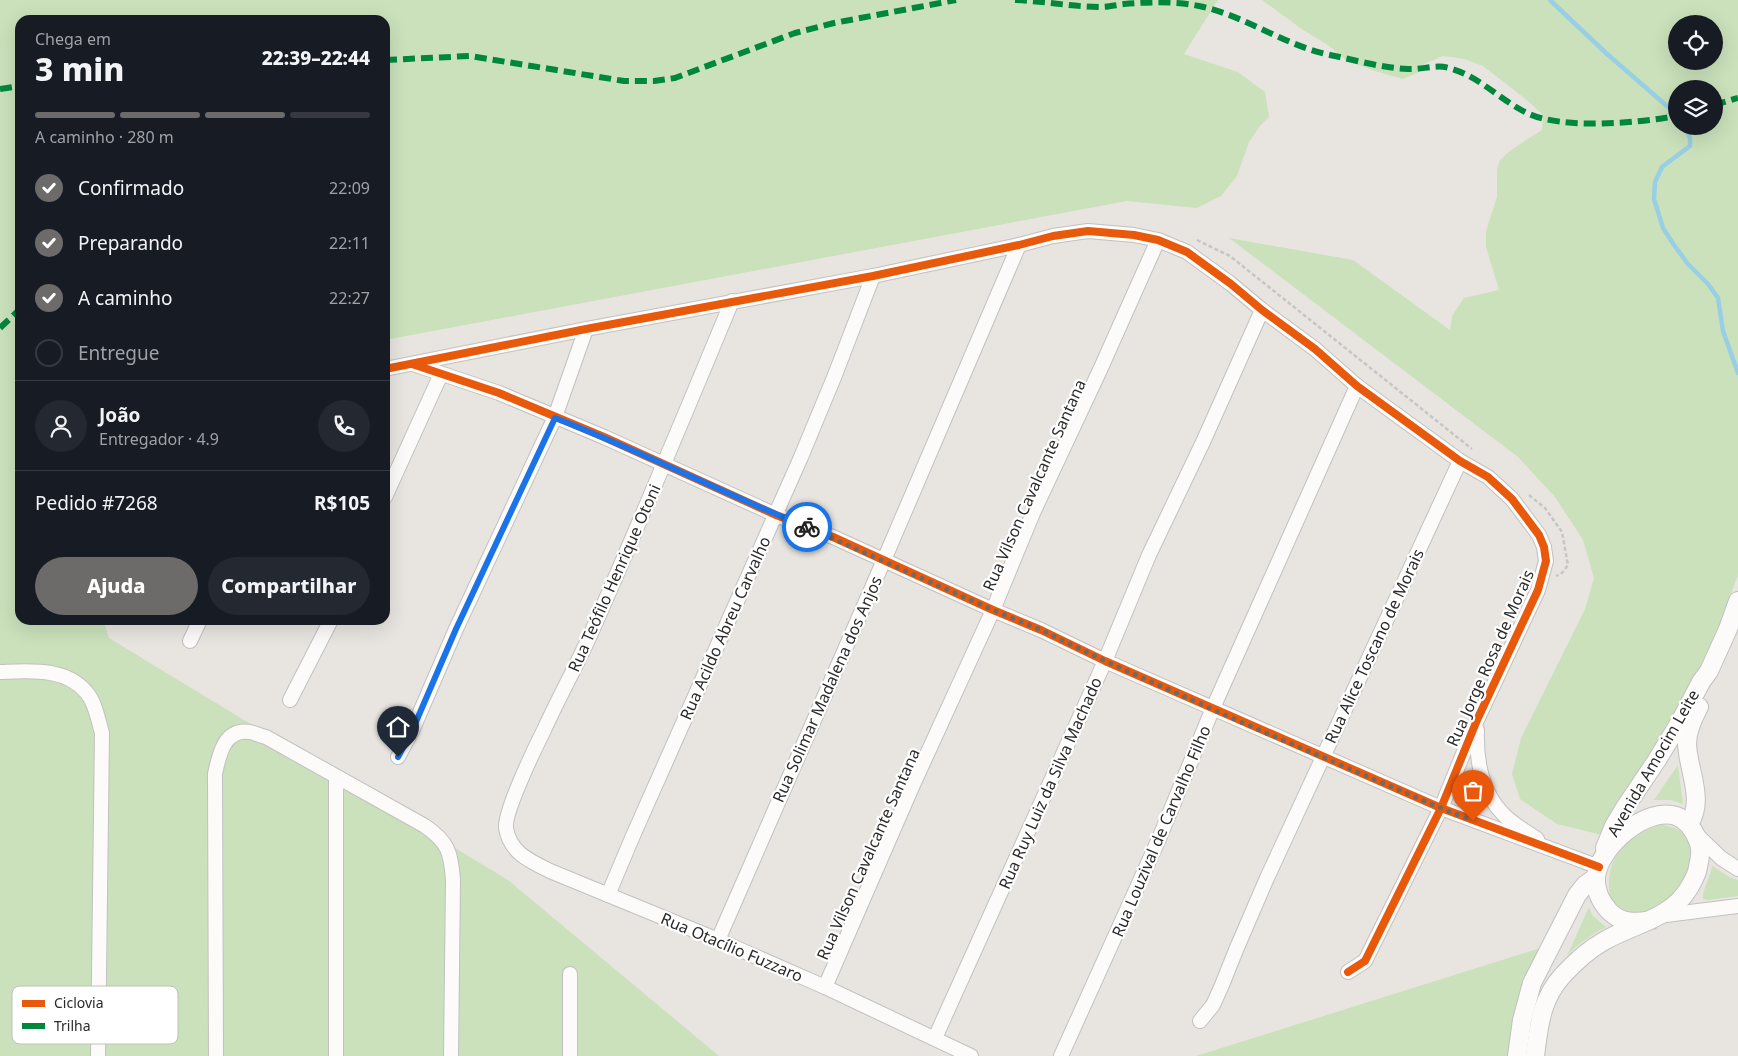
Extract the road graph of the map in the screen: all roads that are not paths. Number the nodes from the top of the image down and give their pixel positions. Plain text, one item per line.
1 (1158, 240) junction
2 (1018, 245) junction
3 (873, 276) junction
4 (732, 301) junction
5 (1262, 310) junction
6 (586, 329) junction
7 (412, 363) junction
8 (390, 368) edge
9 (441, 374) junction
10 (1356, 386) junction
11 (555, 418) junction
12 (1460, 460) junction
13 (665, 464) junction
14 (390, 487) edge
15 (776, 515) junction
16 (884, 560) junction
17 (1738, 601) edge
18 (993, 610) junction
19 (198, 625) edge
20 (328, 625) edge
21 (190, 641) dead end
22 (1105, 661) junction
23 (1709, 671) junction
24 (0, 672) edge
25 (290, 700) dead end
26 (1213, 708) junction
27 (1477, 720) junction
28 (398, 757) dead end
29 (1323, 758) junction
30 (336, 777) junction
31 (1441, 808) junction
32 (506, 827) joint
33 (1692, 828) junction
34 (1559, 853) junction
35 (1599, 867) junction
36 (1738, 869) edge
37 (608, 895) junction
38 (1738, 906) edge
39 (1654, 918) junction
40 (718, 940) junction
41 (1348, 972) dead end
42 (570, 974) dead end
43 (99, 986) edge
44 (826, 987) junction
45 (1200, 1021) dead end
46 (935, 1038) junction
47 (216, 1056) edge
48 (336, 1056) edge
49 (451, 1056) edge
50 (570, 1056) edge
51 (971, 1056) edge
52 (1061, 1056) edge
53 (1517, 1056) edge
54 (1535, 1056) edge

1 - 2 street
1 - 5 street
1 - 18 street, Rua Vilson Cavalcante Santana
2 - 3 street
2 - 16 street, Rua Solimar Madalena dos Anjos
3 - 4 street
3 - 15 street, Rua Acildo Abreu Carvalho
4 - 6 street
4 - 13 street, Rua Teófilo Henrique Otoni
5 - 10 street
5 - 22 street, Rua Ruy Luiz da Silva Machado
6 - 7 street
6 - 11 street
7 - 8 street
7 - 9 street
9 - 11 street
9 - 14 street
10 - 12 street
10 - 26 street, Rua Louzival de Carvalho Filho
11 - 13 street
11 - 28 street
12 - 27 street, Rua Jorge Rosa de Morais
12 - 29 street, Rua Alice Toscano de Morais
13 - 15 street
13 - 32 street, Rua Teófilo Henrique Otoni
15 - 16 street
15 - 37 street, Rua Acildo Abreu Carvalho
16 - 18 street
16 - 40 street, Rua Solimar Madalena dos Anjos
17 - 23 street, Avenida Amocim Leite
18 - 22 street
18 - 44 street, Rua Vilson Cavalcante Santana
19 - 21 street
20 - 25 street
22 - 26 street
22 - 46 street, Rua Ruy Luiz da Silva Machado
23 - 33 street, Avenida Amocim Leite
23 - 35 street, Avenida Amocim Leite
24 - 43 street
26 - 29 street
26 - 52 street, Rua Louzival de Carvalho Filho
27 - 31 street, Rua Jorge Rosa de Morais
27 - 34 street
29 - 31 street
29 - 45 street, Rua Alice Toscano de Morais
30 - 47 street
30 - 48 street
30 - 49 street
31 - 34 street
31 - 41 street, Rua Jorge Rosa de Morais
32 - 37 street, Rua Otacílio Fuzzaro
33 - 35 street, Avenida Amocim Leite
33 - 36 street
33 - 39 street, Avenida Amocim Leite
34 - 35 street
35 - 39 street
35 - 53 street, Avenida Amocim Leite
37 - 40 street, Rua Otacílio Fuzzaro
38 - 39 street
39 - 54 street, Avenida Amocim Leite
40 - 44 street, Rua Otacílio Fuzzaro
42 - 50 street
44 - 46 street, Rua Otacílio Fuzzaro
46 - 51 street, Rua Otacílio Fuzzaro

